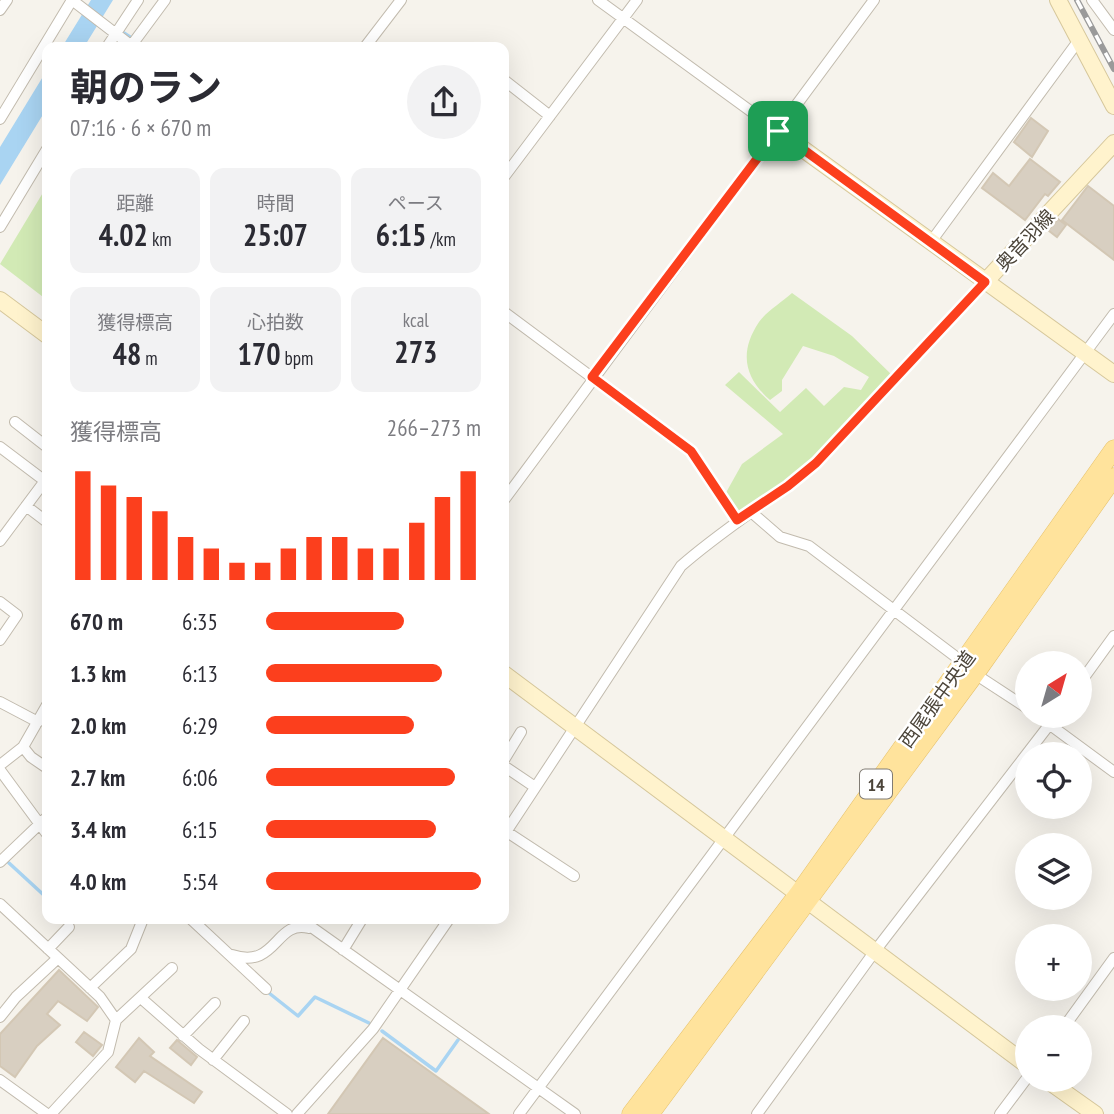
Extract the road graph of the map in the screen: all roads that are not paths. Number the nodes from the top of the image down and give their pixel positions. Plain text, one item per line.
1 (7, 0) edge
2 (138, 0) edge
3 (166, 0) edge
4 (401, 0) edge
5 (598, 0) edge
6 (637, 0) edge
7 (874, 0) edge
8 (1058, 0) edge
9 (1092, 0) edge
10 (73, 1) edge
11 (0, 10) edge
12 (623, 19) junction
13 (1114, 30) edge
14 (113, 32) junction
15 (1079, 40) junction
16 (48, 42) edge
17 (109, 42) edge
18 (126, 42) edge
19 (136, 42) edge
20 (369, 42) edge
21 (42, 51) edge
22 (509, 84) edge
23 (1114, 106) edge
24 (550, 116) junction
25 (0, 119) edge
26 (778, 131) junction
27 (1114, 143) edge
28 (42, 157) edge
29 (509, 170) edge
30 (0, 227) edge
31 (930, 243) junction
32 (985, 282) junction
33 (0, 300) edge
34 (1114, 314) edge
35 (509, 316) edge
36 (42, 331) edge
37 (1085, 354) junction
38 (1114, 374) edge
39 (592, 377) junction
40 (15, 422) dead end
41 (42, 443) edge
42 (0, 447) edge
43 (1114, 449) edge
44 (42, 476) edge
45 (1114, 477) edge
46 (42, 484) edge
47 (509, 493) edge
48 (26, 506) junction
49 (750, 511) junction
50 (42, 518) edge
51 (737, 520) junction
52 (1, 537) edge
53 (0, 602) edge
54 (892, 610) junction
55 (1114, 636) edge
56 (0, 640) edge
57 (1092, 666) edge
58 (969, 668) junction
59 (509, 678) edge
60 (1015, 700) edge
61 (0, 702) edge
62 (42, 714) edge
63 (38, 722) junction
64 (575, 726) junction
65 (1047, 728) edge
66 (1062, 728) edge
67 (521, 732) dead end
68 (23, 747) junction
69 (509, 752) edge
70 (0, 765) edge
71 (42, 765) edge
72 (509, 769) edge
73 (0, 770) edge
74 (1114, 772) edge
75 (535, 787) junction
76 (42, 821) edge
77 (509, 826) edge
78 (42, 827) edge
79 (509, 835) edge
80 (724, 837) junction
81 (0, 862) edge
82 (574, 876) dead end
83 (804, 897) junction
84 (0, 904) edge
85 (141, 924) edge
86 (197, 924) edge
87 (307, 924) edge
88 (359, 924) edge
89 (446, 924) edge
90 (69, 927) dead end
91 (315, 930) junction
92 (48, 949) junction
93 (344, 950) junction
94 (875, 951) junction
95 (232, 955) junction
96 (58, 958) junction
97 (1114, 958) edge
98 (172, 968) dead end
99 (90, 988) junction
100 (266, 989) dead end
101 (402, 991) junction
102 (142, 999) junction
103 (215, 1003) dead end
104 (1073, 1015) edge
105 (0, 1017) edge
106 (116, 1020) junction
107 (244, 1021) dead end
108 (183, 1036) junction
109 (1015, 1056) edge
110 (213, 1060) junction
111 (0, 1080) edge
112 (538, 1087) junction
113 (1016, 1092) edge
114 (1064, 1092) edge
115 (49, 1114) edge
116 (286, 1114) edge
117 (297, 1114) edge
118 (519, 1114) edge
119 (575, 1114) edge
120 (631, 1114) edge
121 (650, 1114) edge
122 (757, 1114) edge
123 (1000, 1114) edge
124 (1095, 1114) edge

1 - 11 street
2 - 14 street
3 - 19 street
4 - 20 street
5 - 12 street
6 - 12 street
7 - 26 street
8 - 15 street
9 - 13 street
10 - 14 street
10 - 16 street
12 - 24 street
12 - 26 street
14 - 17 street
14 - 18 street
15 - 23 street
15 - 31 street
21 - 25 street
22 - 24 street
24 - 29 street
26 - 31 street
26 - 39 street
27 - 32 street, 奥音羽線
28 - 30 street
31 - 32 street
32 - 37 street, 奥音羽線
32 - 49 street
33 - 36 street
34 - 37 street
35 - 39 street
37 - 38 street, 奥音羽線
37 - 54 street
39 - 47 street
39 - 51 street
40 - 41 street
42 - 44 street
43 - 58 main road, 西尾張中央道 / 14
45 - 58 main road, 西尾張中央道 / 14
46 - 48 street
48 - 50 street
48 - 52 street
49 - 51 street
49 - 54 street
51 - 64 street
53 - 56 street
54 - 58 street
54 - 80 street
55 - 57 street
58 - 60 street
58 - 83 main road, 西尾張中央道 / 14
59 - 64 street
61 - 63 street
62 - 63 street
63 - 68 street
64 - 75 street
64 - 80 street
65 - 94 street
66 - 74 street
67 - 69 street
68 - 70 street
68 - 71 street
72 - 75 street
73 - 76 street
75 - 77 street
78 - 81 street
79 - 82 street
80 - 83 street
80 - 112 street
83 - 94 street
83 - 120 main road, 西尾張中央道 / 14
83 - 121 main road, 西尾張中央道 / 14
84 - 92 street
85 - 99 street
86 - 95 street
87 - 91 street
88 - 93 street
89 - 101 street
90 - 92 street
91 - 93 street
91 - 95 street
92 - 96 street
93 - 101 street
94 - 109 street
94 - 122 street
95 - 100 street
96 - 99 street
96 - 105 street
97 - 104 street
98 - 102 street
99 - 106 street
101 - 112 street
101 - 117 street
102 - 106 street
102 - 108 street
103 - 108 street
106 - 115 street
107 - 110 street
108 - 110 street
110 - 116 street
111 - 115 street
112 - 118 street
112 - 119 street
113 - 123 street
114 - 124 street

